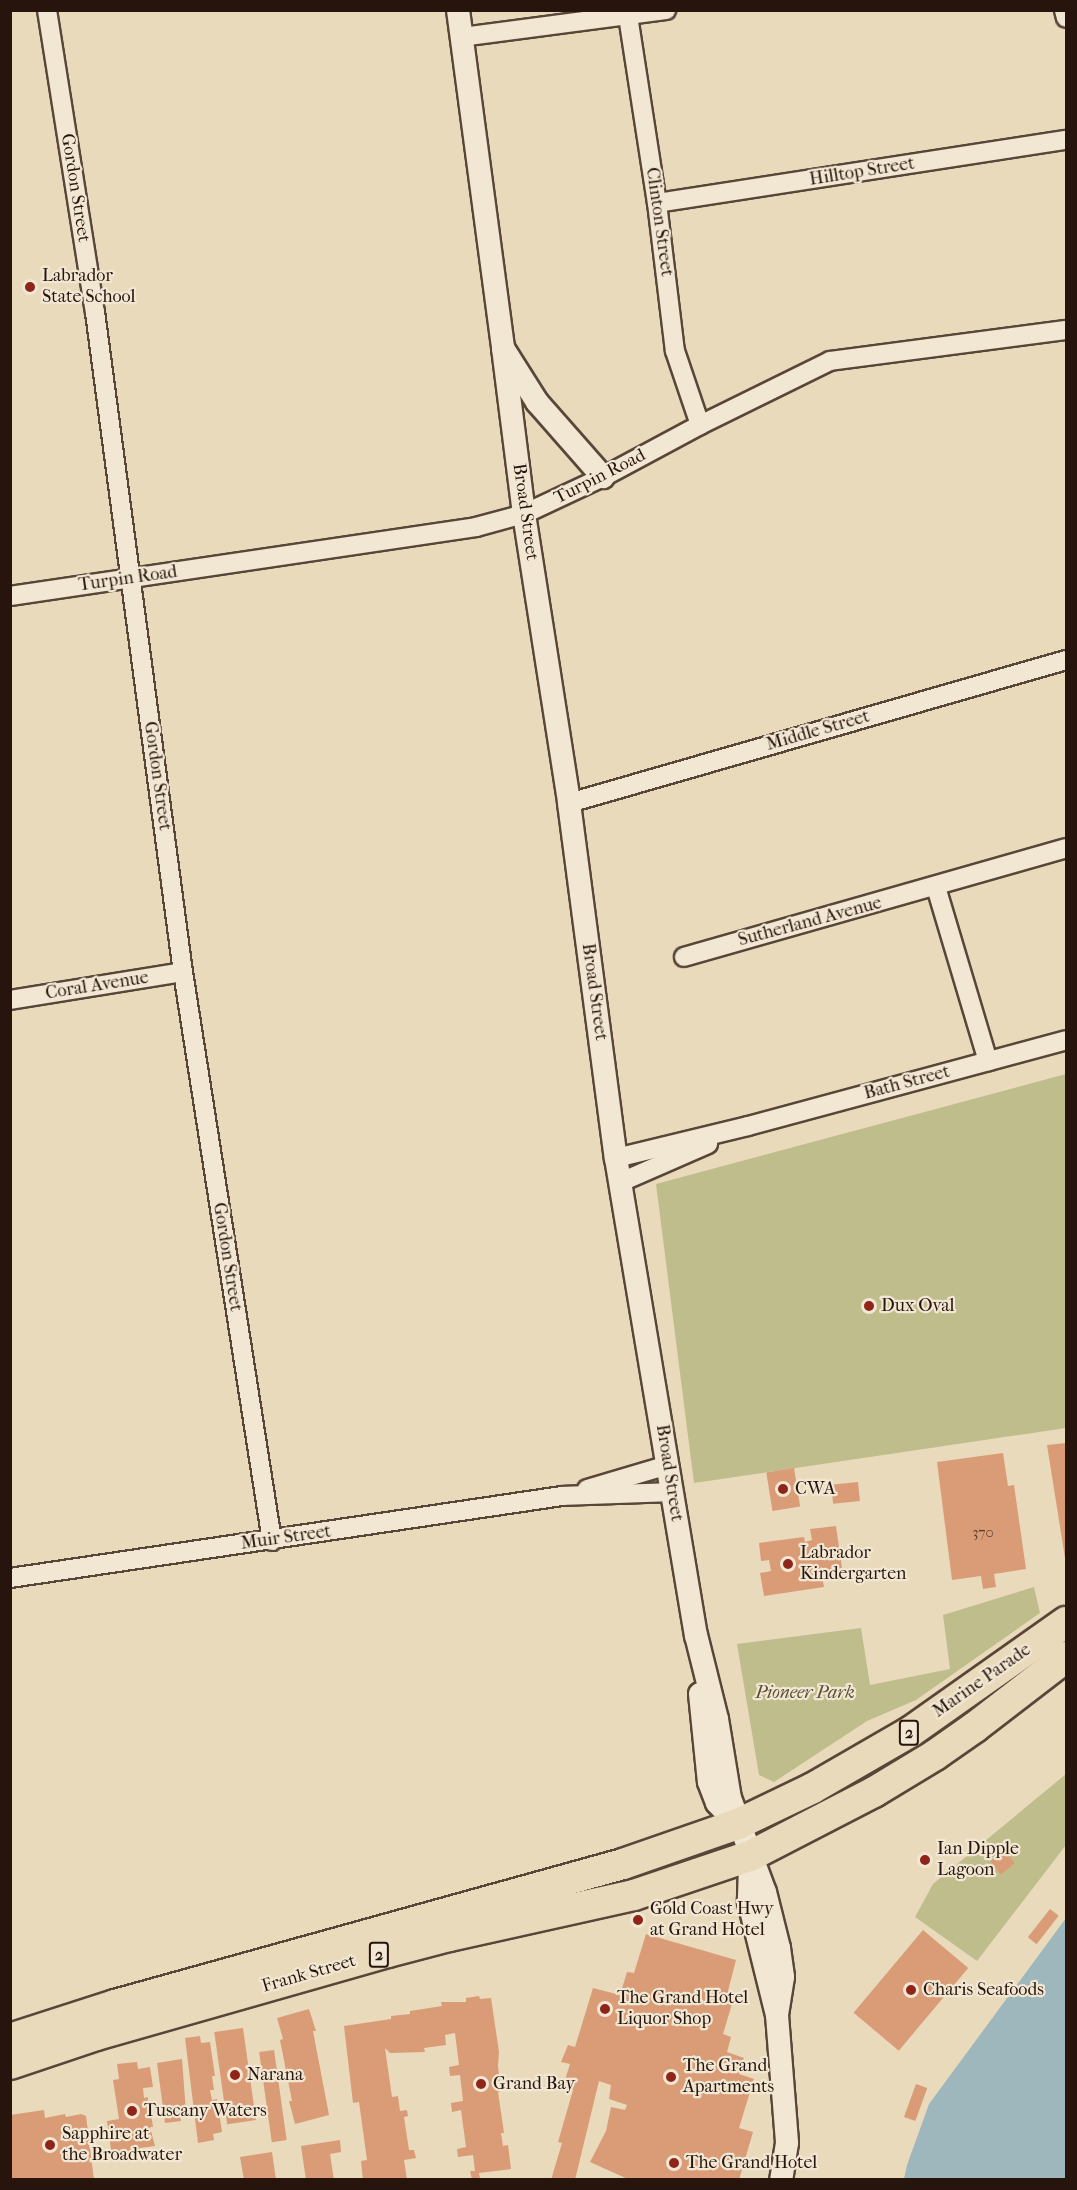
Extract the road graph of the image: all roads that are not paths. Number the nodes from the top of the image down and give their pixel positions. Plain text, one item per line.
1 (47, 10) edge
2 (458, 10) edge
3 (666, 10) edge
4 (1064, 10) edge
5 (628, 16) junction
6 (1066, 18) edge
7 (462, 37) junction
8 (1066, 140) edge
9 (657, 203) junction
10 (1066, 330) edge
11 (503, 348) junction
12 (700, 425) junction
13 (603, 477) junction
14 (524, 514) junction
15 (131, 579) junction
16 (10, 596) edge
17 (1066, 660) edge
18 (569, 803) junction
19 (1066, 848) edge
20 (936, 887) junction
21 (684, 957) dead end
22 (183, 972) junction
23 (10, 1000) edge
24 (1066, 1040) edge
25 (988, 1061) junction
26 (748, 1126) junction
27 (616, 1158) junction
28 (621, 1182) junction
29 (668, 1465) junction
30 (672, 1492) junction
31 (562, 1497) junction
32 (272, 1541) junction
33 (10, 1578) edge
34 (1066, 1622) edge
35 (1066, 1657) edge
36 (738, 1824) junction
37 (750, 1856) junction
38 (10, 2039) edge
39 (10, 2064) edge
40 (781, 2180) edge

1 - 15 street, Gordon Street
2 - 7 street, Broad Street
3 - 5 street
4 - 6 street
5 - 7 street
5 - 9 street, Clinton Street
7 - 11 street, Broad Street
8 - 9 street, Hilltop Street
9 - 12 street, Clinton Street
10 - 12 street, Turpin Road
11 - 13 street, Broad Street
11 - 14 street, Broad Street
12 - 13 street, Turpin Road
13 - 14 street, Turpin Road
14 - 15 street, Turpin Road
14 - 18 street, Broad Street
15 - 16 street, Turpin Road
15 - 22 street, Gordon Street
17 - 18 street, Middle Street
18 - 27 street, Broad Street
19 - 20 street, Sutherland Avenue
20 - 21 street, Sutherland Avenue
20 - 25 street
22 - 23 street, Coral Avenue
22 - 32 street, Gordon Street
24 - 25 street, Bath Street
25 - 26 street, Bath Street
26 - 27 street, Bath Street
26 - 28 street, Bath Street
27 - 28 street, Broad Street
28 - 29 street, Broad Street
29 - 30 street, Broad Street
29 - 31 street, Muir Street
30 - 31 street, Muir Street
30 - 36 street, Broad Street
31 - 32 street, Muir Street
32 - 33 street, Muir Street
34 - 36 highway, Marine Parade / 2
35 - 37 highway, Marine Parade / 2
36 - 37 street, Broad Street
36 - 38 highway, Frank Street / 2
37 - 39 highway, Frank Street / 2
37 - 40 street

